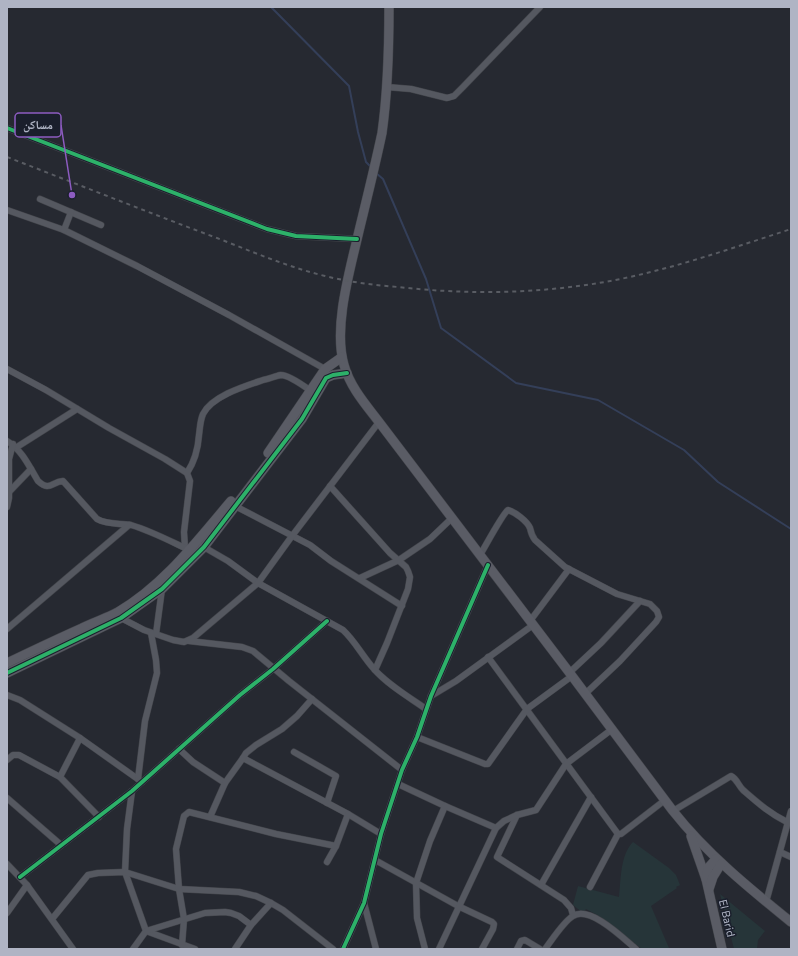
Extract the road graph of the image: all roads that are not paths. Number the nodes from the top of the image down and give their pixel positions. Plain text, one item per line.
1 (389, 7) edge
2 (540, 7) edge
3 (387, 87) junction
4 (7, 128) edge
5 (40, 199) dead end
6 (7, 210) edge
7 (71, 212) junction
8 (101, 225) dead end
9 (64, 230) junction
10 (357, 239) junction
11 (342, 357) junction
12 (7, 369) edge
13 (325, 369) junction
14 (347, 373) junction
15 (311, 390) junction
16 (76, 409) junction
17 (379, 422) junction
18 (7, 441) edge
19 (15, 446) junction
20 (31, 469) junction
21 (187, 473) junction
22 (330, 486) junction
23 (9, 492) junction
24 (235, 506) junction
25 (7, 507) edge
26 (452, 518) junction
27 (129, 525) junction
28 (292, 536) junction
29 (200, 545) junction
30 (190, 551) junction
31 (480, 555) junction
32 (399, 560) junction
33 (488, 565) junction
34 (569, 569) junction
35 (360, 578) junction
36 (258, 583) junction
37 (162, 589) junction
38 (640, 601) junction
39 (402, 606) junction
40 (121, 618) junction
41 (327, 620) junction
42 (531, 623) junction
43 (7, 628) edge
44 (154, 634) junction
45 (189, 641) junction
46 (488, 657) junction
47 (7, 663) edge
48 (273, 669) junction
49 (374, 670) junction
50 (7, 673) edge
51 (570, 674) junction
52 (585, 694) junction
53 (7, 695) edge
54 (431, 696) junction
55 (312, 699) junction
56 (426, 708) junction
57 (527, 709) junction
58 (611, 730) junction
59 (417, 737) junction
60 (80, 738) junction
61 (179, 749) junction
62 (294, 752) dead end
63 (9, 756) edge
64 (243, 758) junction
65 (566, 764) junction
66 (402, 770) junction
67 (60, 777) junction
68 (140, 780) junction
69 (225, 783) junction
70 (398, 784) junction
71 (132, 791) junction
72 (591, 797) junction
73 (7, 798) edge
74 (665, 800) junction
75 (327, 803) junction
76 (445, 806) junction
77 (791, 811) edge
78 (673, 812) junction
79 (348, 814) junction
80 (517, 815) junction
81 (99, 817) junction
82 (210, 817) junction
83 (788, 822) junction
84 (496, 828) junction
85 (690, 833) junction
86 (381, 834) junction
87 (618, 834) junction
88 (61, 845) junction
89 (336, 846) junction
90 (485, 850) junction
91 (780, 852) junction
92 (497, 857) junction
93 (791, 857) edge
94 (375, 860) junction
95 (719, 861) junction
96 (327, 862) dead end
97 (7, 864) edge
98 (125, 872) junction
99 (20, 877) junction
100 (706, 879) junction
101 (416, 883) junction
102 (27, 885) junction
103 (542, 885) junction
104 (590, 887) dead end
105 (179, 889) junction
106 (709, 893) junction
107 (766, 902) junction
108 (271, 903) junction
109 (364, 903) junction
110 (458, 906) junction
111 (7, 912) edge
112 (573, 916) junction
113 (52, 919) junction
114 (184, 919) junction
115 (791, 922) edge
116 (251, 925) junction
117 (146, 931) junction
118 (182, 945) junction
119 (73, 949) edge
120 (133, 949) edge
121 (195, 949) edge
122 (235, 949) edge
123 (333, 949) edge
124 (343, 949) edge
125 (376, 949) edge
126 (425, 949) edge
127 (439, 949) edge
128 (482, 949) edge
129 (516, 949) edge
130 (540, 949) edge
131 (545, 949) edge
132 (636, 949) edge
133 (722, 949) edge

1 - 3 main road
2 - 3 street
3 - 10 main road
4 - 10 street
5 - 7 street
6 - 9 street
7 - 8 street
7 - 9 street
9 - 13 street
10 - 11 main road
11 - 13 main road
11 - 14 main road
12 - 16 street
13 - 15 main road
14 - 17 main road
14 - 24 main road
15 - 21 street
15 - 29 main road
16 - 19 street
16 - 21 street
17 - 22 street
17 - 26 main road
18 - 19 street
19 - 20 street
19 - 23 street
20 - 23 street
20 - 27 street
21 - 30 street
22 - 28 street
22 - 32 street
23 - 25 street
24 - 28 street
24 - 29 main road
26 - 31 main road
26 - 32 street
27 - 30 street
27 - 43 street
28 - 35 street
28 - 36 street
29 - 30 main road
29 - 36 street
30 - 37 main road
30 - 47 main road
31 - 33 main road
31 - 34 street
32 - 35 street
32 - 39 street
33 - 42 main road
33 - 54 street
34 - 38 street
34 - 42 street
35 - 39 street
36 - 41 street
36 - 45 street
37 - 40 main road
37 - 44 street
38 - 51 street
38 - 52 street
39 - 49 street
40 - 44 street
40 - 50 main road
41 - 48 street
41 - 49 street
42 - 46 street
42 - 51 main road
44 - 45 street
44 - 68 street
45 - 48 street
46 - 54 street
46 - 57 street
48 - 55 street
48 - 61 street
49 - 56 street
51 - 52 main road
51 - 57 street
52 - 58 main road
53 - 60 street
54 - 56 street
55 - 64 street
55 - 66 street
56 - 59 street
57 - 59 street
57 - 65 street
58 - 65 street
58 - 74 main road
59 - 66 street
60 - 67 street
60 - 68 street
61 - 68 street
61 - 69 street
62 - 75 street
63 - 67 street
64 - 69 street
64 - 75 street
65 - 72 street
65 - 80 street
66 - 70 street
67 - 81 street
68 - 71 street
69 - 82 street
70 - 76 street
70 - 86 street
71 - 81 street
71 - 98 street
72 - 87 street
72 - 103 street
73 - 88 street
74 - 78 main road
74 - 87 street
75 - 79 street
76 - 84 street
76 - 101 street
77 - 83 street
78 - 83 street
78 - 85 main road
79 - 86 street
79 - 89 street
80 - 84 street
80 - 92 street
81 - 88 street
82 - 89 street
82 - 105 street
83 - 91 street
84 - 90 street
85 - 95 main road
85 - 100 main road, El Barid
86 - 94 street
87 - 104 street
88 - 99 street
89 - 96 street
90 - 92 street
90 - 110 street
91 - 93 street
91 - 107 street
92 - 103 street
94 - 101 street
94 - 109 street
95 - 100 main road
95 - 106 main road
95 - 107 main road
97 - 99 street
98 - 105 street
98 - 113 street
98 - 117 street
99 - 102 street
100 - 106 main road, El Barid
101 - 110 street
101 - 126 street
102 - 111 street
102 - 113 street
103 - 112 street
105 - 108 street
105 - 114 street
106 - 133 main road, El Barid
107 - 115 main road
108 - 116 street
108 - 123 street
109 - 124 street
109 - 125 street
110 - 127 street
110 - 128 street
112 - 131 street
112 - 132 street
113 - 119 street
114 - 116 street
114 - 117 street
114 - 118 street
116 - 122 street
117 - 118 street
117 - 120 street
118 - 121 street
129 - 130 street

